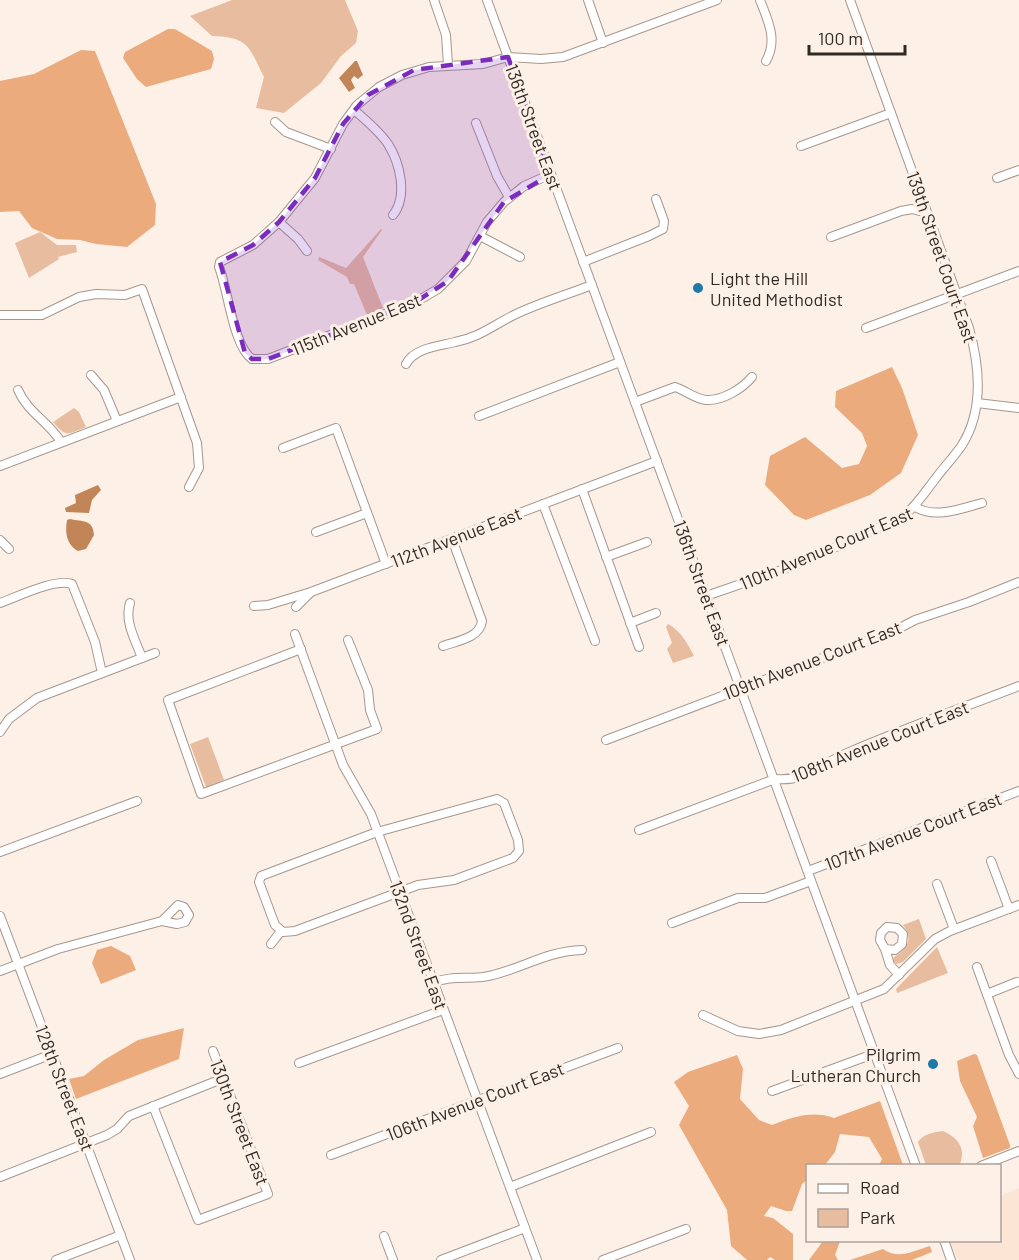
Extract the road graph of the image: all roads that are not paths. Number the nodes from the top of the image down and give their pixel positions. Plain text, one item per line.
1 (434, 0) edge
2 (487, 0) edge
3 (588, 0) edge
4 (717, 0) edge
5 (760, 0) edge
6 (850, 0) edge
7 (603, 43) junction
8 (508, 57) junction
9 (766, 61) dead end
10 (448, 65) junction
11 (354, 110) junction
12 (891, 113) junction
13 (275, 122) dead end
14 (476, 123) dead end
15 (801, 146) dead end
16 (331, 149) junction
17 (1019, 170) edge
18 (551, 174) junction
19 (998, 178) dead end
20 (509, 197) junction
21 (656, 200) dead end
22 (927, 213) junction
23 (393, 215) dead end
24 (279, 222) junction
25 (480, 236) junction
26 (831, 237) dead end
27 (307, 251) dead end
28 (520, 257) dead end
29 (583, 262) junction
30 (1019, 271) edge
31 (592, 285) junction
32 (957, 294) junction
33 (0, 315) edge
34 (866, 328) dead end
35 (620, 362) junction
36 (406, 364) dead end
37 (91, 375) dead end
38 (752, 377) dead end
39 (18, 390) dead end
40 (181, 397) junction
41 (635, 402) junction
42 (977, 403) junction
43 (1019, 408) edge
44 (479, 416) dead end
45 (117, 421) junction
46 (61, 442) junction
47 (283, 448) dead end
48 (657, 461) junction
49 (0, 466) edge
50 (189, 487) dead end
51 (582, 489) junction
52 (982, 503) dead end
53 (543, 504) junction
54 (915, 507) junction
55 (367, 513) junction
56 (316, 532) dead end
57 (452, 539) junction
58 (0, 540) edge
59 (647, 542) dead end
60 (9, 549) dead end
61 (606, 557) junction
62 (386, 564) junction
63 (1019, 582) edge
64 (311, 592) junction
65 (706, 596) junction
66 (0, 603) edge
67 (130, 603) dead end
68 (254, 606) dead end
69 (296, 607) dead end
70 (656, 613) dead end
71 (630, 623) junction
72 (295, 634) dead end
73 (348, 640) dead end
74 (595, 641) dead end
75 (443, 646) dead end
76 (639, 647) dead end
77 (301, 649) junction
78 (155, 653) dead end
79 (142, 658) junction
80 (102, 673) junction
81 (1019, 686) edge
82 (741, 688) junction
83 (0, 732) edge
84 (606, 740) dead end
85 (335, 744) junction
86 (775, 779) junction
87 (1019, 791) edge
88 (136, 801) dead end
89 (639, 830) dead end
90 (377, 832) junction
91 (0, 852) edge
92 (991, 861) dead end
93 (808, 871) junction
94 (811, 880) junction
95 (937, 884) dead end
96 (400, 892) junction
97 (1019, 905) edge
98 (1009, 909) junction
99 (0, 916) edge
100 (162, 921) dead end
101 (672, 923) dead end
102 (954, 929) junction
103 (281, 931) junction
104 (271, 944) dead end
105 (885, 949) dead end
106 (582, 951) dead end
107 (17, 964) junction
108 (977, 967) dead end
109 (0, 971) edge
110 (899, 975) junction
111 (1017, 982) dead end
112 (433, 983) junction
113 (987, 994) junction
114 (856, 1000) junction
115 (443, 1010) junction
116 (703, 1015) dead end
117 (618, 1048) dead end
118 (213, 1051) dead end
119 (876, 1053) junction
120 (52, 1054) junction
121 (299, 1063) dead end
122 (0, 1074) edge
123 (1019, 1074) edge
124 (224, 1078) junction
125 (772, 1091) dead end
126 (477, 1101) junction
127 (153, 1106) junction
128 (651, 1132) dead end
129 (87, 1143) junction
130 (1019, 1151) edge
131 (331, 1155) dead end
132 (915, 1164) edge
133 (986, 1164) edge
134 (0, 1177) edge
135 (510, 1187) junction
136 (525, 1228) junction
137 (686, 1229) dead end
138 (121, 1235) junction
139 (384, 1236) dead end
140 (945, 1242) edge
141 (56, 1260) edge
142 (130, 1260) edge
143 (393, 1260) edge
144 (441, 1260) edge
145 (537, 1260) edge
146 (603, 1260) edge
147 (951, 1260) edge

1 - 10 street
2 - 8 street, 136th Street East
3 - 7 street
4 - 7 street
5 - 9 street
6 - 12 street, 139th Street Court East
7 - 8 street
8 - 10 street
8 - 18 street, 136th Street East
10 - 11 street
11 - 16 street
11 - 23 street
12 - 15 street
12 - 22 street, 139th Street Court East
13 - 16 street
14 - 20 street
16 - 24 street
17 - 19 street
18 - 20 street, 115th Avenue East
18 - 29 street, 136th Street East
20 - 25 street, 115th Avenue East
21 - 29 street
22 - 26 street
22 - 32 street, 139th Street Court East
24 - 25 street, 115th Avenue East
24 - 27 street
25 - 28 street
29 - 31 street, 136th Street East
30 - 32 street
31 - 35 street, 136th Street East
31 - 36 street
32 - 34 street
32 - 42 street, 139th Street Court East
33 - 40 street
35 - 41 street, 136th Street East
35 - 44 street
37 - 45 street
38 - 41 street
39 - 46 street
40 - 45 street
40 - 50 street
41 - 48 street, 136th Street East
42 - 43 street
42 - 54 street, 139th Street Court East
45 - 46 street
46 - 49 street
47 - 55 street
48 - 51 street, 112th Avenue East
48 - 65 street, 136th Street East
51 - 53 street, 112th Avenue East
51 - 61 street
52 - 54 street, 110th Avenue Court East
53 - 57 street, 112th Avenue East
53 - 74 street
54 - 65 street, 110th Avenue Court East
55 - 56 street
55 - 62 street
57 - 62 street, 112th Avenue East
57 - 75 street
58 - 60 street
59 - 61 street
61 - 71 street
62 - 64 street, 112th Avenue East
63 - 82 street, 109th Avenue Court East
64 - 68 street, 112th Avenue East
64 - 69 street
65 - 82 street, 136th Street East
66 - 80 street
67 - 79 street
70 - 71 street
71 - 76 street
72 - 77 street, 132nd Street East
73 - 85 street
77 - 85 street, 132nd Street East
77 - 85 street
78 - 79 street
79 - 80 street
80 - 83 street
81 - 86 street, 108th Avenue Court East
82 - 84 street, 109th Avenue Court East
82 - 86 street, 136th Street East
85 - 90 street, 132nd Street East
86 - 89 street, 108th Avenue Court East
86 - 93 street, 136th Street East
87 - 93 street, 107th Avenue Court East
88 - 91 street
90 - 96 street, 132nd Street East
90 - 96 street
90 - 103 street
92 - 98 street
93 - 94 street, 136th Street East
94 - 101 street, 107th Avenue Court East
94 - 114 street, 136th Street East
95 - 102 street
96 - 103 street
96 - 112 street, 132nd Street East
97 - 98 street
98 - 102 street
99 - 107 street, 128th Street East
100 - 107 street
102 - 110 street
103 - 104 street
105 - 110 street
106 - 112 street
107 - 109 street
107 - 120 street, 128th Street East
108 - 113 street
110 - 114 street
111 - 113 street
112 - 115 street, 132nd Street East
113 - 123 street
114 - 116 street
114 - 119 street, 136th Street East
115 - 121 street
115 - 126 street, 132nd Street East
117 - 126 street, 106th Avenue Court East
118 - 124 street, 130th Street East
119 - 125 street
119 - 132 street, 136th Street East
120 - 122 street
120 - 129 street, 128th Street East
124 - 127 street
124 - 127 street, 130th Street East
126 - 131 street, 106th Avenue Court East
126 - 135 street, 132nd Street East
127 - 129 street
128 - 135 street
129 - 134 street
129 - 138 street, 128th Street East
130 - 133 street
135 - 136 street, 132nd Street East
136 - 144 street
136 - 145 street, 132nd Street East
137 - 146 street
138 - 141 street
138 - 142 street, 128th Street East
139 - 143 street
140 - 147 street

